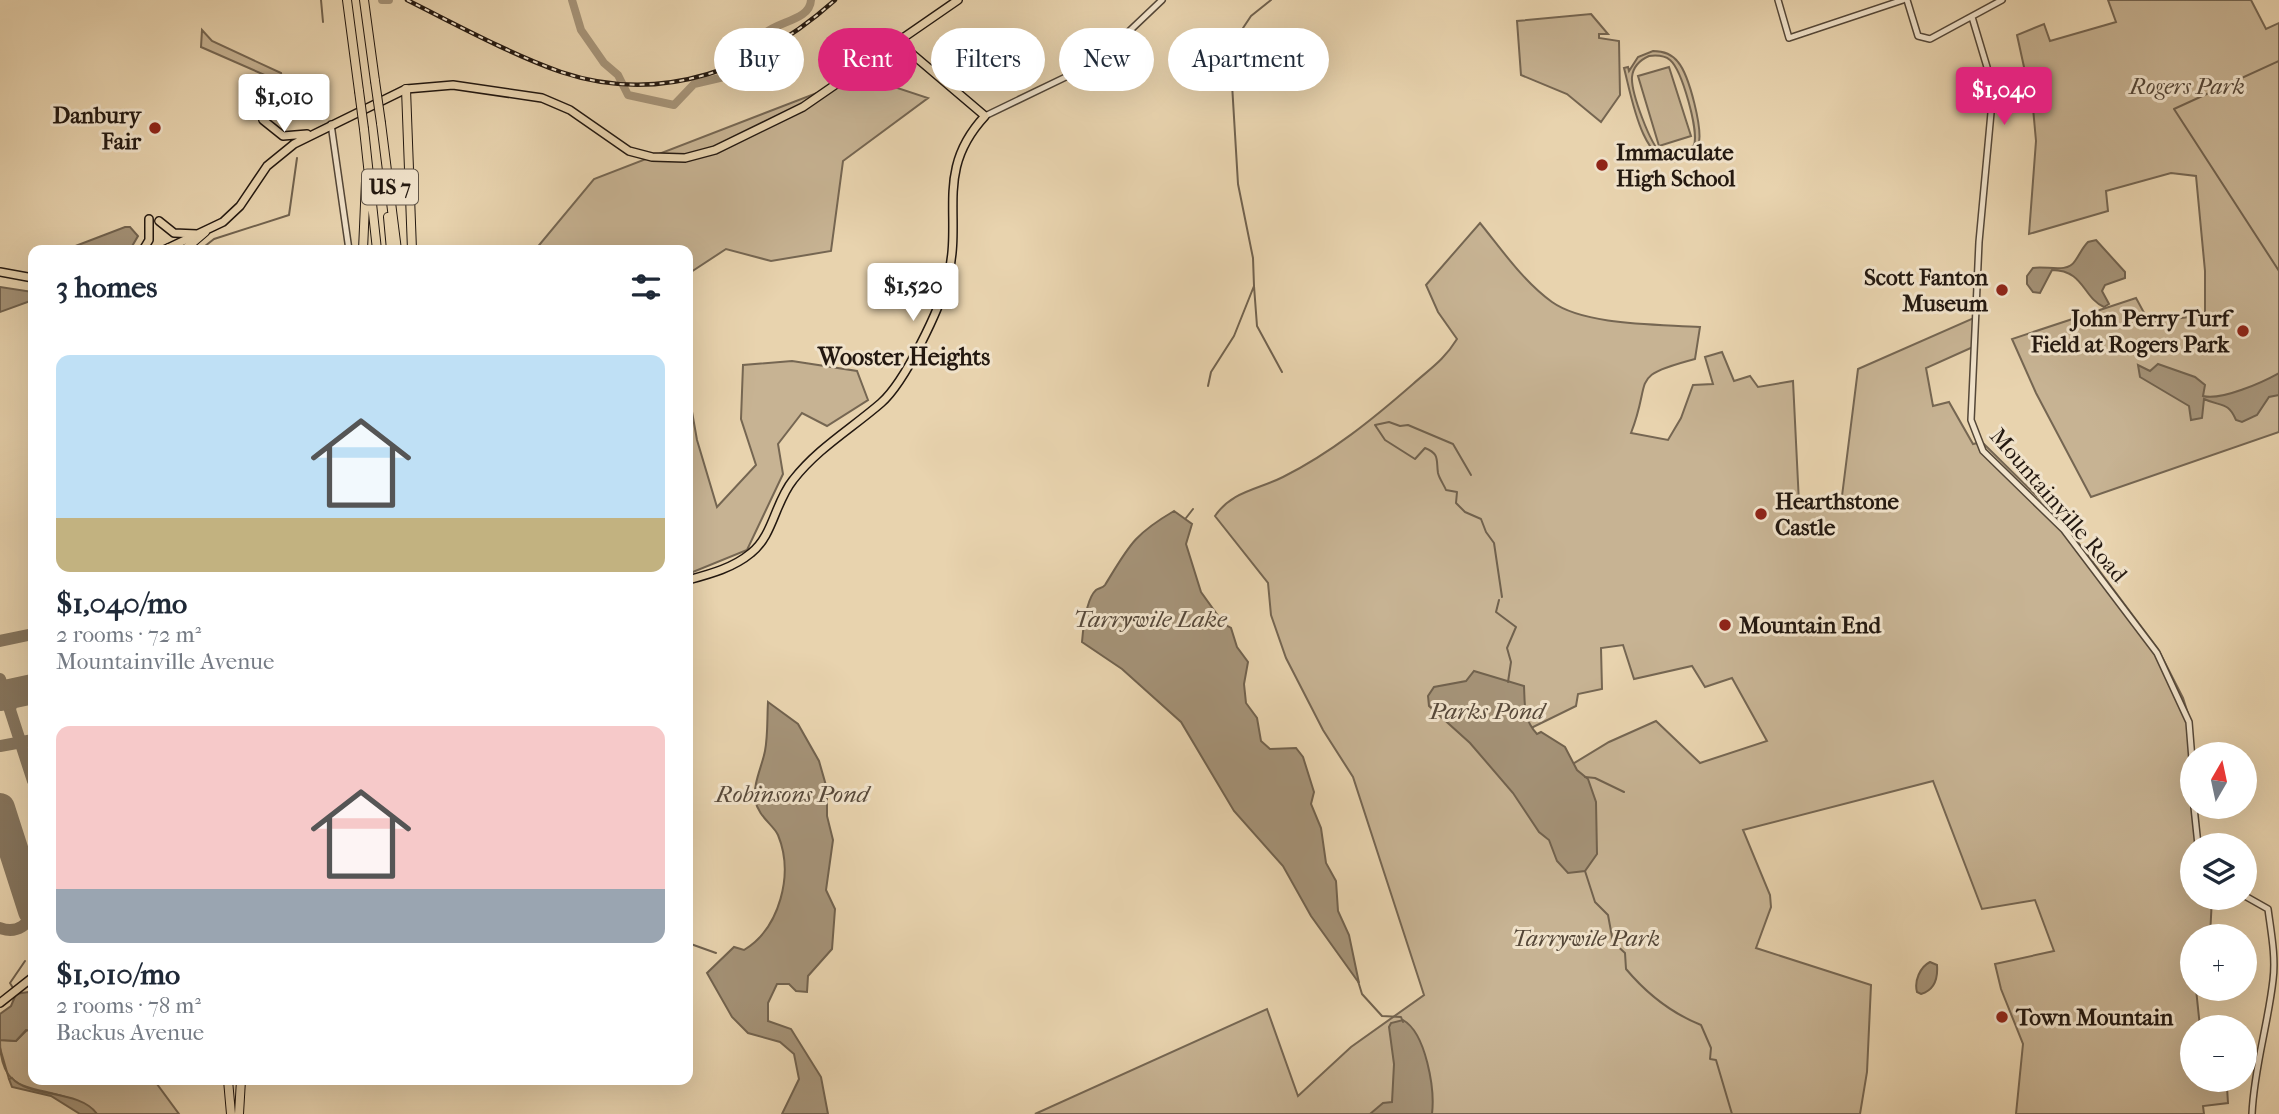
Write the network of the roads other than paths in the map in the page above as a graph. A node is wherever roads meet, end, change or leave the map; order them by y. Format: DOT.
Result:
graph roads {
  1 [pos="346,0"];
  2 [pos="364,0"];
  3 [pos="958,0"];
  4 [pos="1162,0"];
  5 [pos="1778,0"];
  6 [pos="1905,0"];
  7 [pos="2002,0"];
  8 [pos="1972,17"];
  9 [pos="917,29"];
  10 [pos="917,58"];
  11 [pos="406,89"];
  12 [pos="825,91"];
  13 [pos="985,116"];
  14 [pos="263,120"];
  15 [pos="381,123"];
  16 [pos="331,124"];
  17 [pos="364,129"];
  18 [pos="314,133"];
  19 [pos="149,219"];
  20 [pos="159,221"];
  21 [pos="205,232"];
  22 [pos="146,245"];
  23 [pos="178,245"];
  24 [pos="190,245"];
  25 [pos="348,245"];
  26 [pos="363,245"];
  27 [pos="376,245"];
  28 [pos="391,245"];
  29 [pos="396,245"];
  30 [pos="412,245"];
  31 [pos="0,272"];
  32 [pos="28,277"];
  33 [pos="693,578"];
  34 [pos="2191,742"];
  35 [pos="2257,902"];
  36 [pos="28,981"];
  37 [pos="0,1003"];
  38 [pos="230,1085"];
  39 [pos="242,1085"];
  40 [pos="239,1110"];
  41 [pos="231,1114"];
  42 [pos="2252,1114"];
  1 -- 17 [label="highway, US 7, bridge"];
  2 -- 15 [label="highway, US 7, bridge"];
  3 -- 9 [label="main road"];
  4 -- 13 [label="street"];
  5 -- 6 [label="street"];
  6 -- 8 [label="street"];
  7 -- 8 [label="street"];
  8 -- 34 [label="street, Mountainville Road"];
  10 -- 13 [label="main road"];
  11 -- 12 [label="main road"];
  11 -- 16 [label="main road"];
  11 -- 30 [label="highway"];
  13 -- 33 [label="main road"];
  14 -- 18 [label="main road"];
  15 -- 28 [label="highway"];
  15 -- 29 [label="highway, US 7"];
  16 -- 18 [label="main road"];
  16 -- 25 [label="street"];
  17 -- 26 [label="highway"];
  17 -- 27 [label="highway, US 7"];
  18 -- 21 [label="main road"];
  19 -- 22 [label="main road"];
  20 -- 21 [label="main road"];
  21 -- 23 [label="main road"];
  21 -- 24 [label="highway"];
  31 -- 32 [label="main road"];
  35 -- 42 [label="street"];
  36 -- 37 [label="main road"];
  38 -- 41 [label="highway"];
  39 -- 40 [label="highway"];
}
